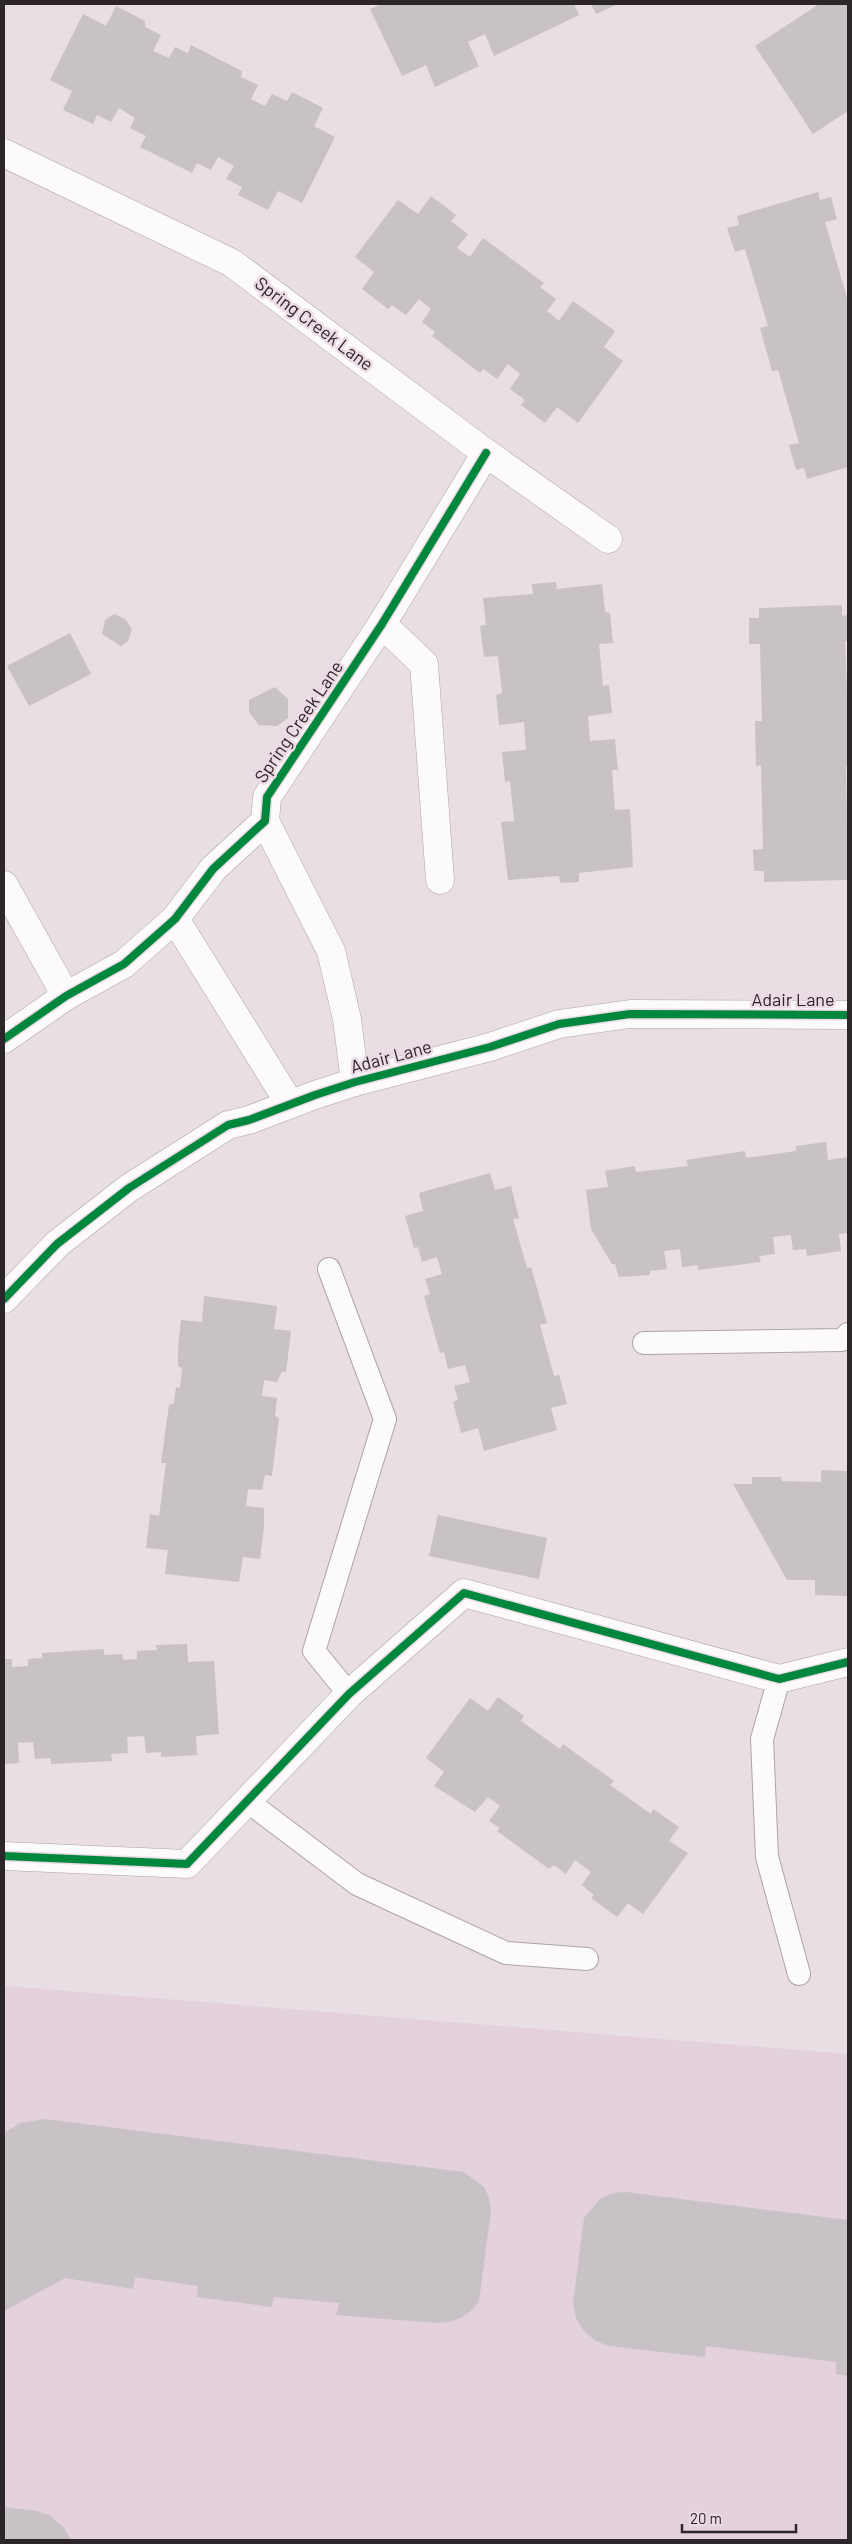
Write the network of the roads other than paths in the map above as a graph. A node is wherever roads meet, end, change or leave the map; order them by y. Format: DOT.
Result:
graph roads {
  1 [pos="4,153"];
  2 [pos="486,453"];
  3 [pos="608,539"];
  4 [pos="382,624"];
  5 [pos="265,820"];
  6 [pos="440,880"];
  7 [pos="4,885"];
  8 [pos="175,919"];
  9 [pos="66,996"];
  10 [pos="848,1015"];
  11 [pos="4,1039"];
  12 [pos="355,1082"];
  13 [pos="290,1104"];
  14 [pos="329,1269"];
  15 [pos="4,1299"];
  16 [pos="846,1340"];
  17 [pos="644,1343"];
  18 [pos="848,1662"];
  19 [pos="779,1679"];
  20 [pos="349,1694"];
  21 [pos="247,1801"];
  22 [pos="4,1856"];
  23 [pos="587,1959"];
  24 [pos="799,1974"];
  1 -- 2 [label="street, Spring Creek Lane"];
  2 -- 3 [label="street"];
  2 -- 4 [label="street, Spring Creek Lane"];
  4 -- 5 [label="street, Spring Creek Lane"];
  4 -- 6 [label="street"];
  5 -- 8 [label="street"];
  5 -- 12 [label="street"];
  7 -- 9 [label="street"];
  8 -- 9 [label="street"];
  8 -- 13 [label="street"];
  9 -- 11 [label="street"];
  10 -- 12 [label="street, Adair Lane"];
  12 -- 13 [label="street, Adair Lane"];
  13 -- 15 [label="street, Adair Lane"];
  14 -- 20 [label="lane"];
  16 -- 17 [label="lane"];
  18 -- 19 [label="street"];
  19 -- 20 [label="street"];
  19 -- 24 [label="lane"];
  20 -- 21 [label="street"];
  21 -- 22 [label="street"];
  21 -- 23 [label="lane"];
}
